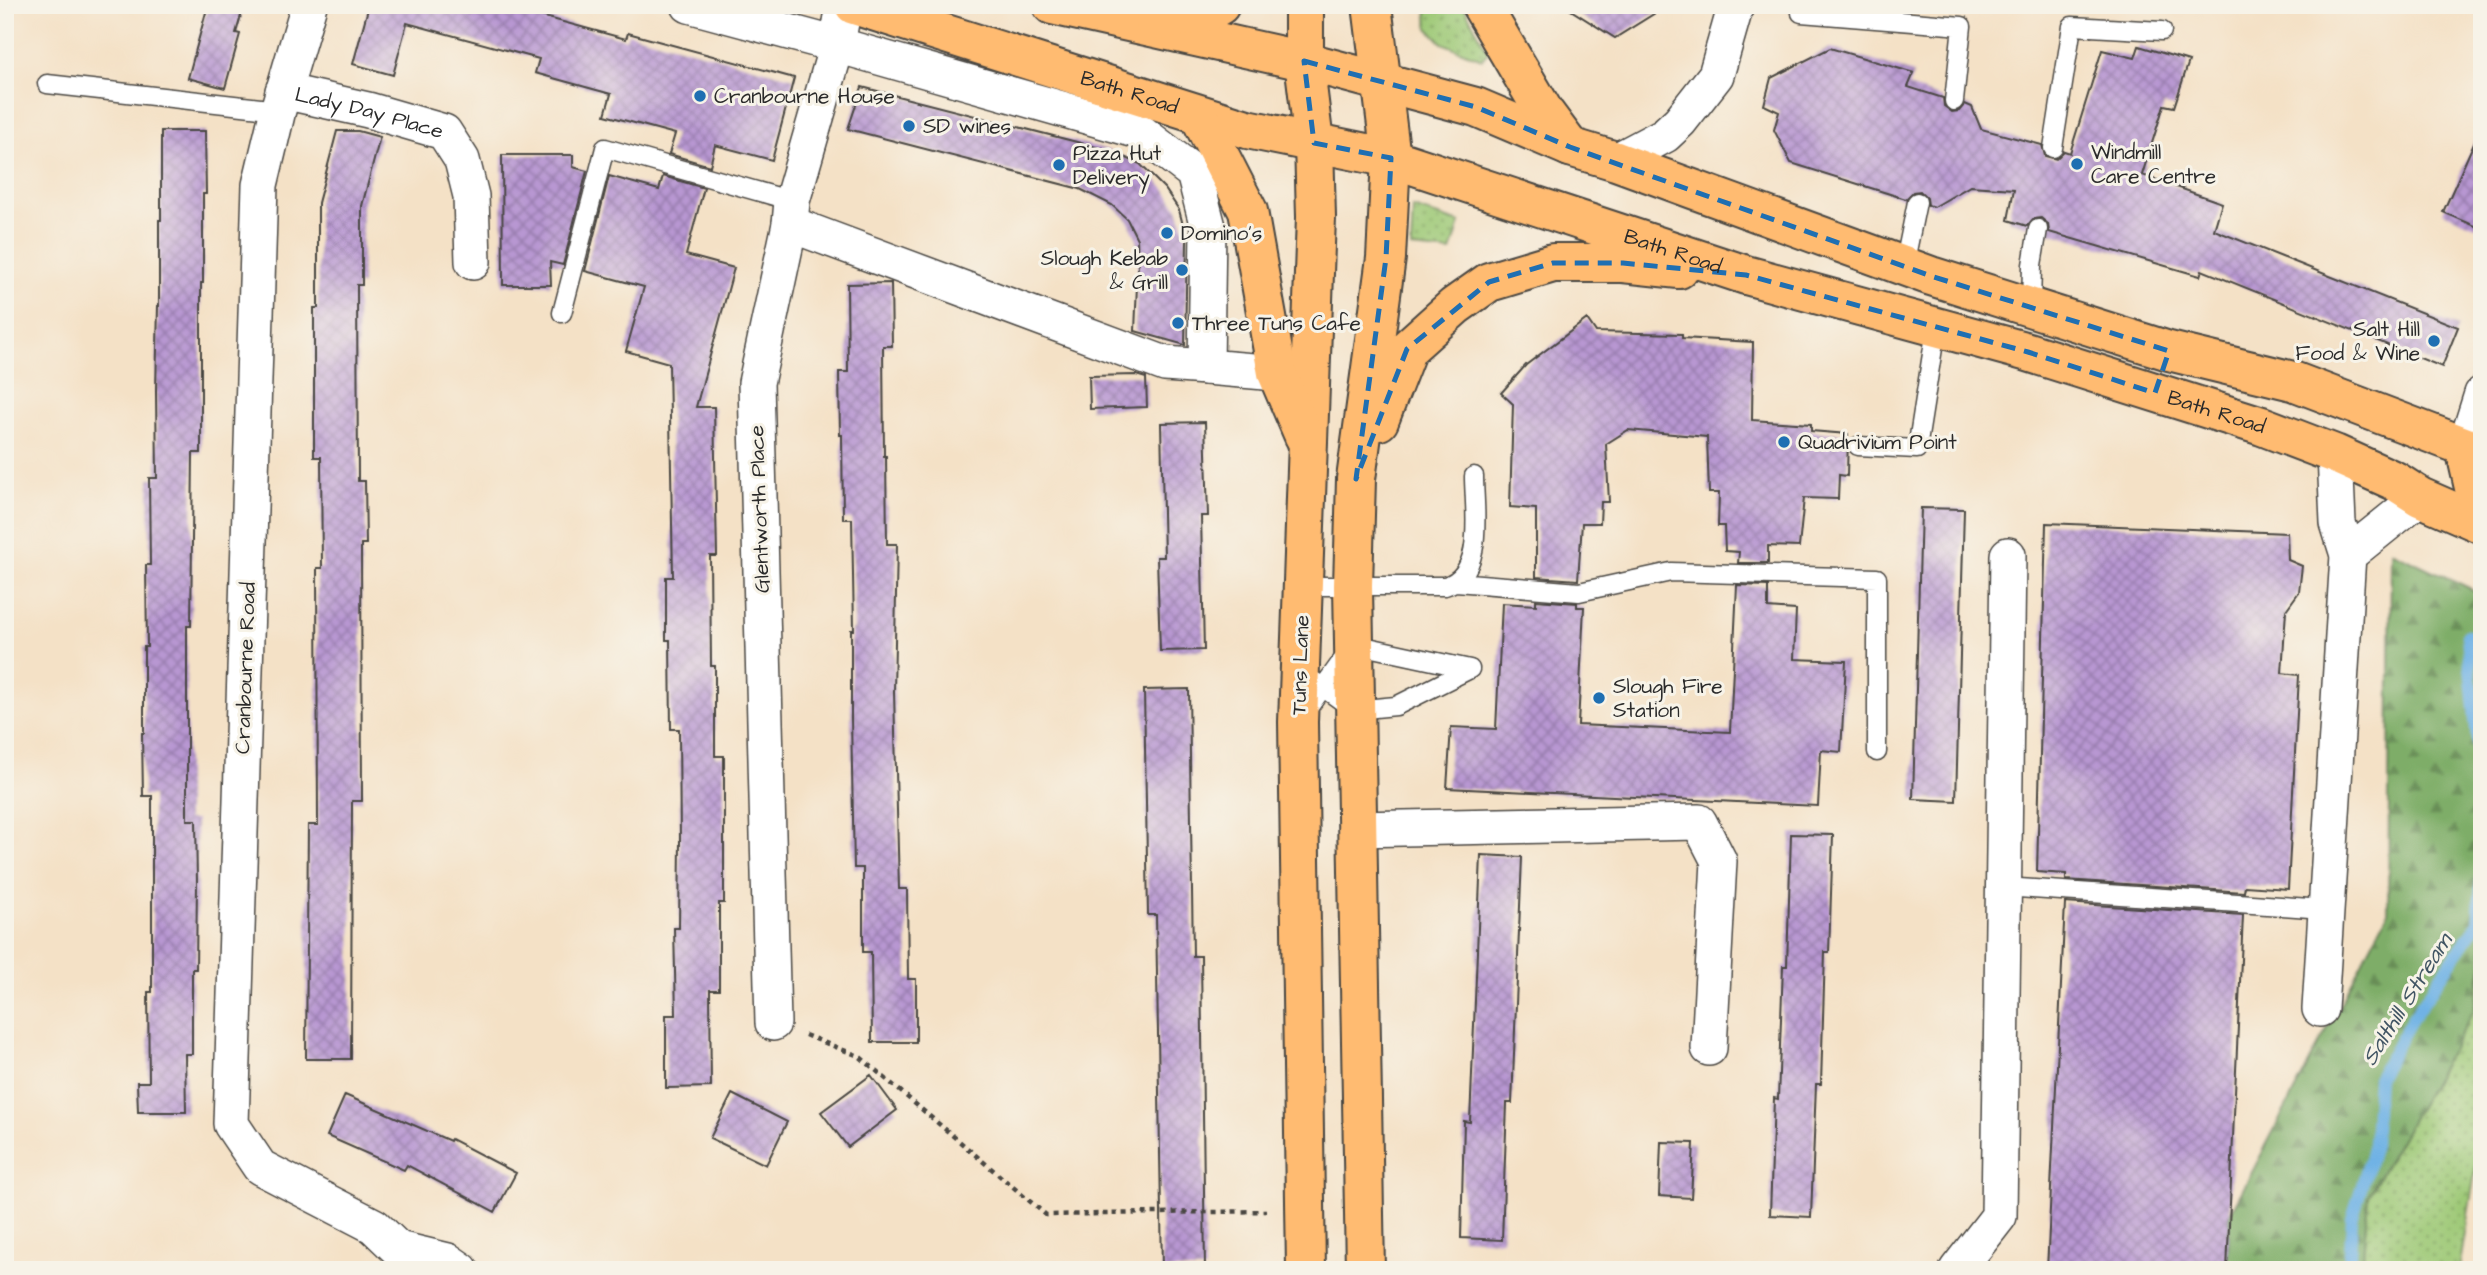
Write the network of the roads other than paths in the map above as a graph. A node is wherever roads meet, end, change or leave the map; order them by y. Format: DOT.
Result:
graph roads {
  1 [pos="309,5"];
  2 [pos="689,5"];
  3 [pos="844,5"];
  4 [pos="854,5"];
  5 [pos="1052,5"];
  6 [pos="1220,5"];
  7 [pos="1304,5"];
  8 [pos="1372,5"];
  9 [pos="1481,5"];
  10 [pos="1736,5"];
  11 [pos="1801,13"];
  12 [pos="1094,15"];
  13 [pos="2162,32"];
  14 [pos="837,45"];
  15 [pos="1304,61"];
  16 [pos="1381,82"];
  17 [pos="47,84"];
  18 [pos="281,100"];
  19 [pos="1954,101"];
  20 [pos="1199,115"];
  21 [pos="1314,144"];
  22 [pos="1570,147"];
  23 [pos="2053,148"];
  24 [pos="1391,158"];
  25 [pos="1616,161"];
  26 [pos="1917,202"];
  27 [pos="791,212"];
  28 [pos="2038,229"];
  29 [pos="473,262"];
  30 [pos="1904,266"];
  31 [pos="1746,275"];
  32 [pos="2031,308"];
  33 [pos="562,313"];
  34 [pos="1936,329"];
  35 [pos="2169,351"];
  36 [pos="2028,352"];
  37 [pos="1206,367"];
  38 [pos="1277,373"];
  39 [pos="2155,393"];
  40 [pos="2482,394"];
  41 [pos="1308,446"];
  42 [pos="1858,446"];
  43 [pos="2473,451"];
  44 [pos="2335,454"];
  45 [pos="1474,476"];
  46 [pos="1356,479"];
  47 [pos="2420,496"];
  48 [pos="2482,524"];
  49 [pos="2008,555"];
  50 [pos="2348,555"];
  51 [pos="1456,582"];
  52 [pos="1304,586"];
  53 [pos="1353,586"];
  54 [pos="1354,644"];
  55 [pos="1310,678"];
  56 [pos="1354,710"];
  57 [pos="1877,752"];
  58 [pos="1356,829"];
  59 [pos="2004,887"];
  60 [pos="2324,909"];
  61 [pos="2320,1009"];
  62 [pos="773,1023"];
  63 [pos="1709,1048"];
  64 [pos="392,1260"];
  65 [pos="461,1270"];
  66 [pos="1306,1270"];
  67 [pos="1365,1270"];
  68 [pos="1957,1270"];
  1 -- 18 [label="street, Cranbourne Road"];
  2 -- 14 [label="street, Bath Road"];
  3 -- 14 [label="street, Glentworth Place"];
  4 -- 20 [label="main road, Bath Road"];
  5 -- 12 [label="main road"];
  6 -- 12 [label="main road"];
  7 -- 15 [label="main road, Tuns Lane"];
  8 -- 16 [label="main road"];
  9 -- 22 [label="main road"];
  10 -- 25 [label="street"];
  11 -- 19 [label="lane"];
  12 -- 15 [label="main road"];
  13 -- 23 [label="lane"];
  14 -- 27 [label="street, Glentworth Place"];
  14 -- 37 [label="street, Bath Road"];
  15 -- 16 [label="main road"];
  15 -- 21 [label="main road, Tuns Lane"];
  16 -- 22 [label="main road"];
  16 -- 24 [label="main road"];
  17 -- 18 [label="lane"];
  18 -- 29 [label="street, Lady Day Place"];
  18 -- 64 [label="street, Cranbourne Road"];
  20 -- 21 [label="main road, Bath Road"];
  20 -- 38 [label="main road"];
  21 -- 24 [label="main road, Bath Road"];
  21 -- 41 [label="main road, Tuns Lane"];
  22 -- 25 [label="main road"];
  24 -- 31 [label="main road, Bath Road"];
  24 -- 46 [label="main road"];
  25 -- 30 [label="main road"];
  26 -- 30 [label="lane"];
  27 -- 33 [label="lane"];
  27 -- 37 [label="street"];
  27 -- 62 [label="street, Glentworth Place"];
  28 -- 32 [label="lane"];
  30 -- 32 [label="main road"];
  31 -- 34 [label="main road, Bath Road"];
  31 -- 46 [label="main road"];
  32 -- 35 [label="main road"];
  32 -- 36 [label="main road"];
  34 -- 36 [label="main road, Bath Road"];
  34 -- 42 [label="lane"];
  35 -- 39 [label="main road"];
  35 -- 43 [label="main road"];
  36 -- 39 [label="main road, Bath Road"];
  37 -- 38 [label="street"];
  38 -- 41 [label="main road"];
  39 -- 44 [label="main road, Bath Road"];
  40 -- 43 [label="street"];
  41 -- 52 [label="main road, Tuns Lane"];
  43 -- 48 [label="main road"];
  44 -- 47 [label="main road, Bath Road"];
  44 -- 50 [label="street"];
  45 -- 51 [label="lane"];
  46 -- 53 [label="main road"];
  47 -- 48 [label="main road, Bath Road"];
  47 -- 50 [label="street"];
  49 -- 59 [label="street"];
  50 -- 60 [label="street"];
  51 -- 53 [label="lane"];
  51 -- 57 [label="lane"];
  52 -- 53 [label="lane"];
  52 -- 55 [label="main road, Tuns Lane"];
  53 -- 54 [label="main road"];
  54 -- 55 [label="lane"];
  54 -- 56 [label="main road"];
  54 -- 56 [label="lane"];
  55 -- 56 [label="lane"];
  55 -- 66 [label="main road, Tuns Lane"];
  56 -- 58 [label="main road"];
  58 -- 63 [label="street"];
  58 -- 67 [label="main road"];
  59 -- 60 [label="lane"];
  59 -- 68 [label="street"];
  60 -- 61 [label="street"];
  64 -- 65 [label="street, Cranbourne Road"];
}
